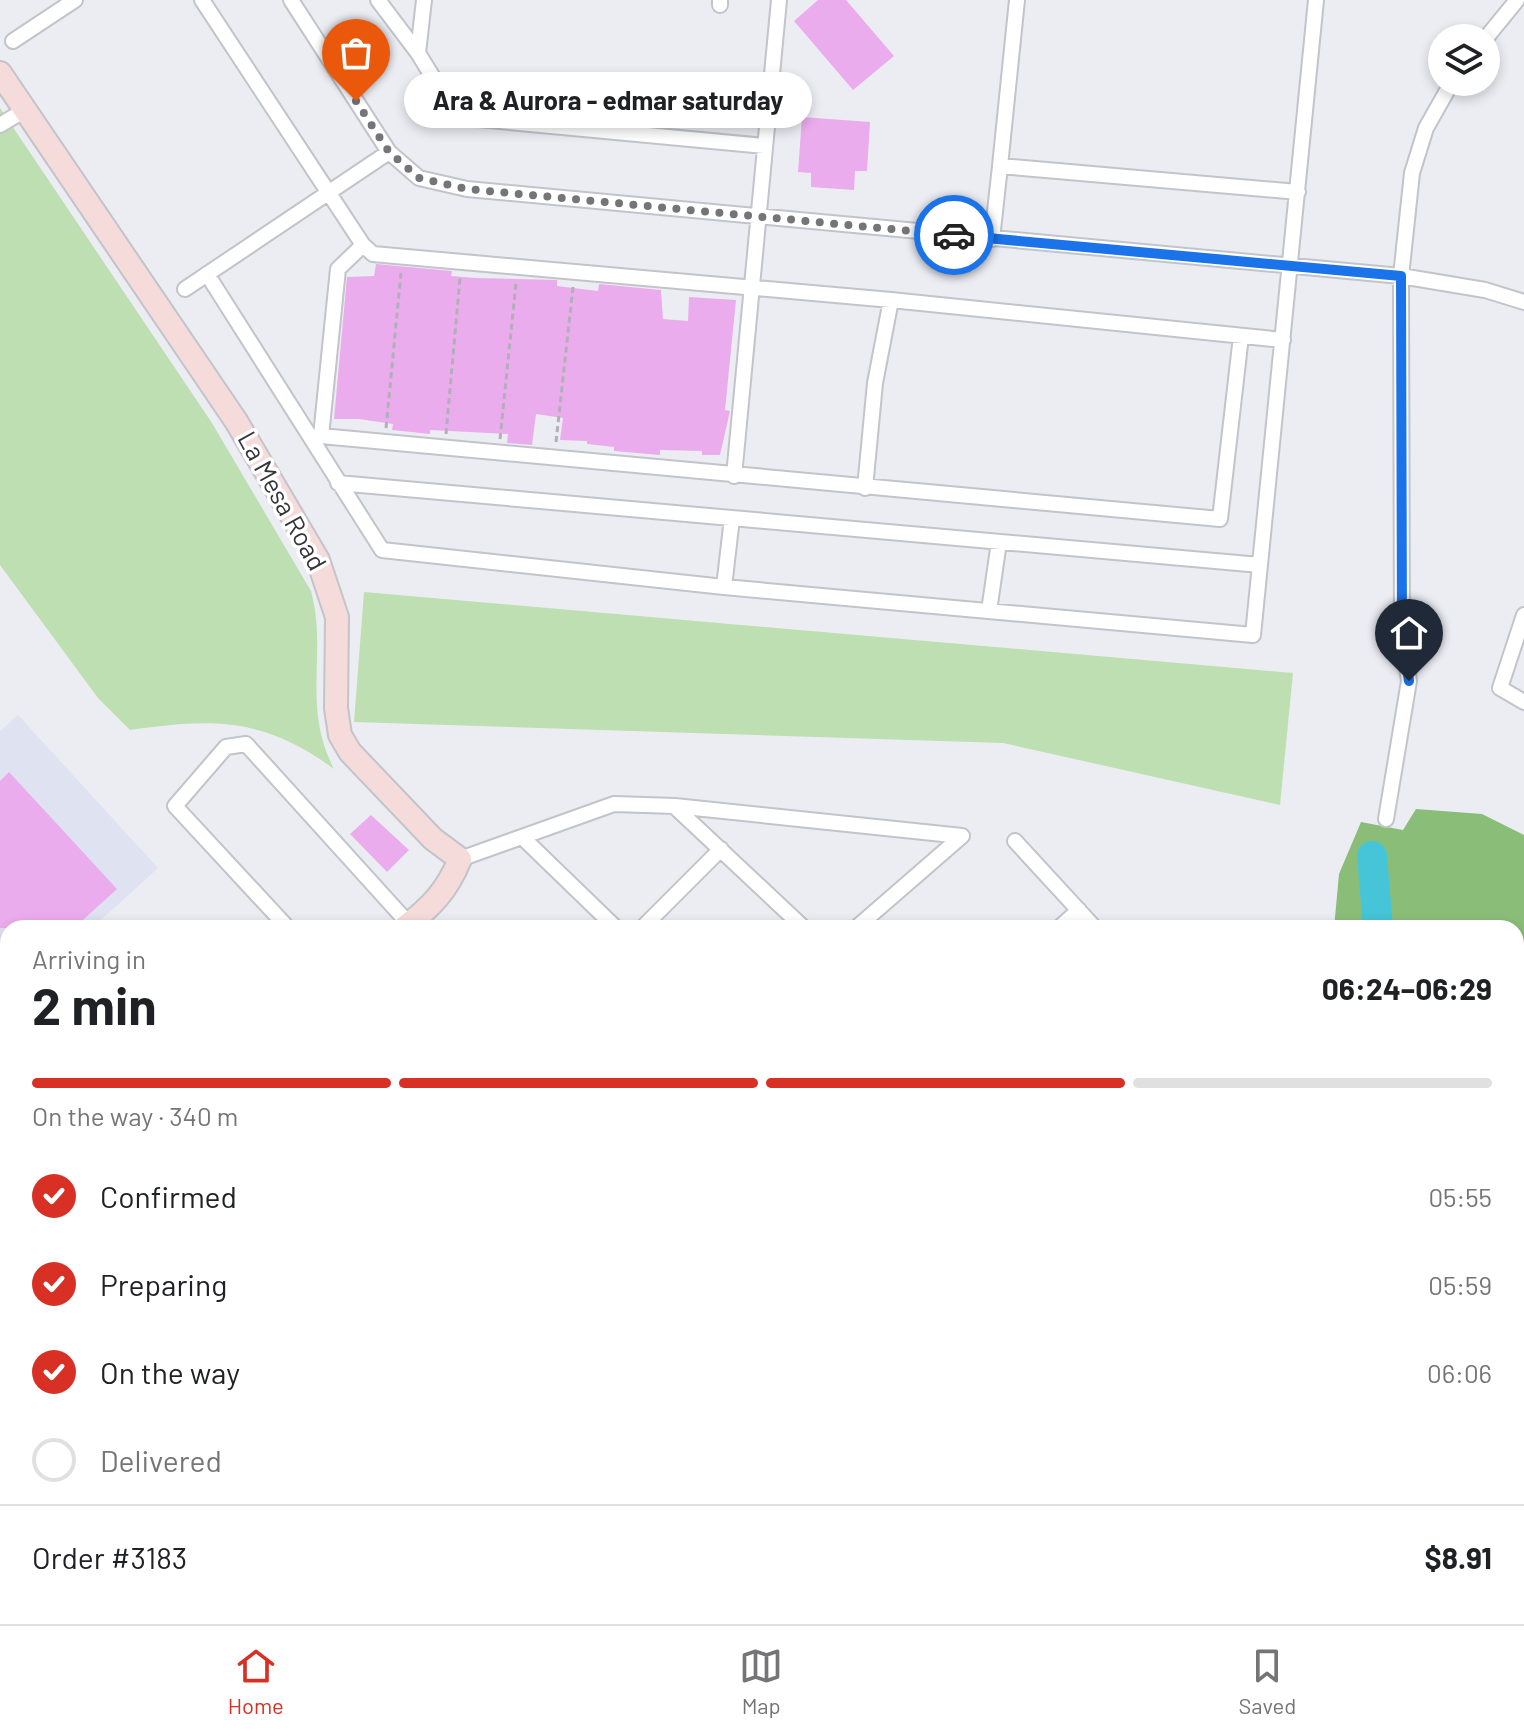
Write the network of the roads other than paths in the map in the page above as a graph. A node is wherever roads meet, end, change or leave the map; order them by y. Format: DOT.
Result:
graph roads {
  1 [pos="75,0"];
  2 [pos="202,0"];
  3 [pos="291,0"];
  4 [pos="378,0"];
  5 [pos="424,0"];
  6 [pos="779,0"];
  7 [pos="1017,0"];
  8 [pos="1316,0"];
  9 [pos="1517,0"];
  10 [pos="1497,24"];
  11 [pos="13,41"];
  12 [pos="418,53"];
  13 [pos="0,73"];
  14 [pos="1444,96"];
  15 [pos="25,110"];
  16 [pos="0,125"];
  17 [pos="765,146"];
  18 [pos="389,152"];
  19 [pos="1000,166"];
  20 [pos="1298,192"];
  21 [pos="328,193"];
  22 [pos="758,216"];
  23 [pos="992,239"];
  24 [pos="363,245"];
  25 [pos="1292,265"];
  26 [pos="207,274"];
  27 [pos="1401,276"];
  28 [pos="185,289"];
  29 [pos="752,290"];
  30 [pos="891,300"];
  31 [pos="1524,302"];
  32 [pos="1241,336"];
  33 [pos="1283,340"];
  34 [pos="734,476"];
  35 [pos="338,483"];
  36 [pos="865,488"];
  37 [pos="732,518"];
  38 [pos="999,542"];
  39 [pos="1260,565"];
  40 [pos="724,587"];
  41 [pos="989,611"];
  42 [pos="1524,615"];
  43 [pos="1524,702"];
  44 [pos="675,806"];
  45 [pos="1386,819"];
  46 [pos="522,837"];
  47 [pos="1015,841"];
  48 [pos="721,849"];
  49 [pos="460,859"];
  50 [pos="1079,910"];
  51 [pos="281,920"];
  52 [pos="402,920"];
  53 [pos="414,920"];
  54 [pos="608,920"];
  55 [pos="650,920"];
  56 [pos="796,920"];
  57 [pos="865,920"];
  58 [pos="1068,920"];
  59 [pos="1088,920"];
  1 -- 11 [label="street"];
  2 -- 21 [label="street"];
  3 -- 18 [label="street"];
  4 -- 12 [label="street"];
  5 -- 12 [label="street"];
  6 -- 17 [label="street"];
  7 -- 19 [label="street"];
  8 -- 20 [label="street"];
  9 -- 10 [label="street"];
  12 -- 17 [label="street"];
  13 -- 15 [label="street, La Mesa Road"];
  14 -- 27 [label="street"];
  15 -- 16 [label="street"];
  15 -- 49 [label="street, La Mesa Road"];
  17 -- 22 [label="street"];
  18 -- 21 [label="street"];
  18 -- 22 [label="street"];
  19 -- 20 [label="street"];
  19 -- 23 [label="street"];
  20 -- 25 [label="street"];
  21 -- 24 [label="street"];
  21 -- 26 [label="street"];
  22 -- 23 [label="street"];
  22 -- 29 [label="street"];
  23 -- 25 [label="street"];
  24 -- 29 [label="street"];
  24 -- 34 [label="street"];
  25 -- 27 [label="street"];
  25 -- 33 [label="street"];
  26 -- 28 [label="street"];
  26 -- 35 [label="street"];
  27 -- 31 [label="street"];
  27 -- 45 [label="street"];
  29 -- 30 [label="street"];
  29 -- 34 [label="street"];
  30 -- 32 [label="street"];
  30 -- 36 [label="street"];
  32 -- 33 [label="street"];
  32 -- 36 [label="street"];
  33 -- 39 [label="street"];
  34 -- 36 [label="street"];
  35 -- 37 [label="street"];
  35 -- 40 [label="street"];
  37 -- 38 [label="street"];
  37 -- 40 [label="street"];
  38 -- 39 [label="street"];
  38 -- 41 [label="street"];
  39 -- 41 [label="street"];
  40 -- 41 [label="street"];
  42 -- 43 [label="street"];
  44 -- 46 [label="street"];
  44 -- 48 [label="street"];
  44 -- 57 [label="street"];
  46 -- 49 [label="street"];
  46 -- 54 [label="street"];
  47 -- 50 [label="street"];
  48 -- 55 [label="street"];
  48 -- 56 [label="street"];
  49 -- 53 [label="street"];
  50 -- 58 [label="street"];
  50 -- 59 [label="street"];
  51 -- 52 [label="street"];
}
